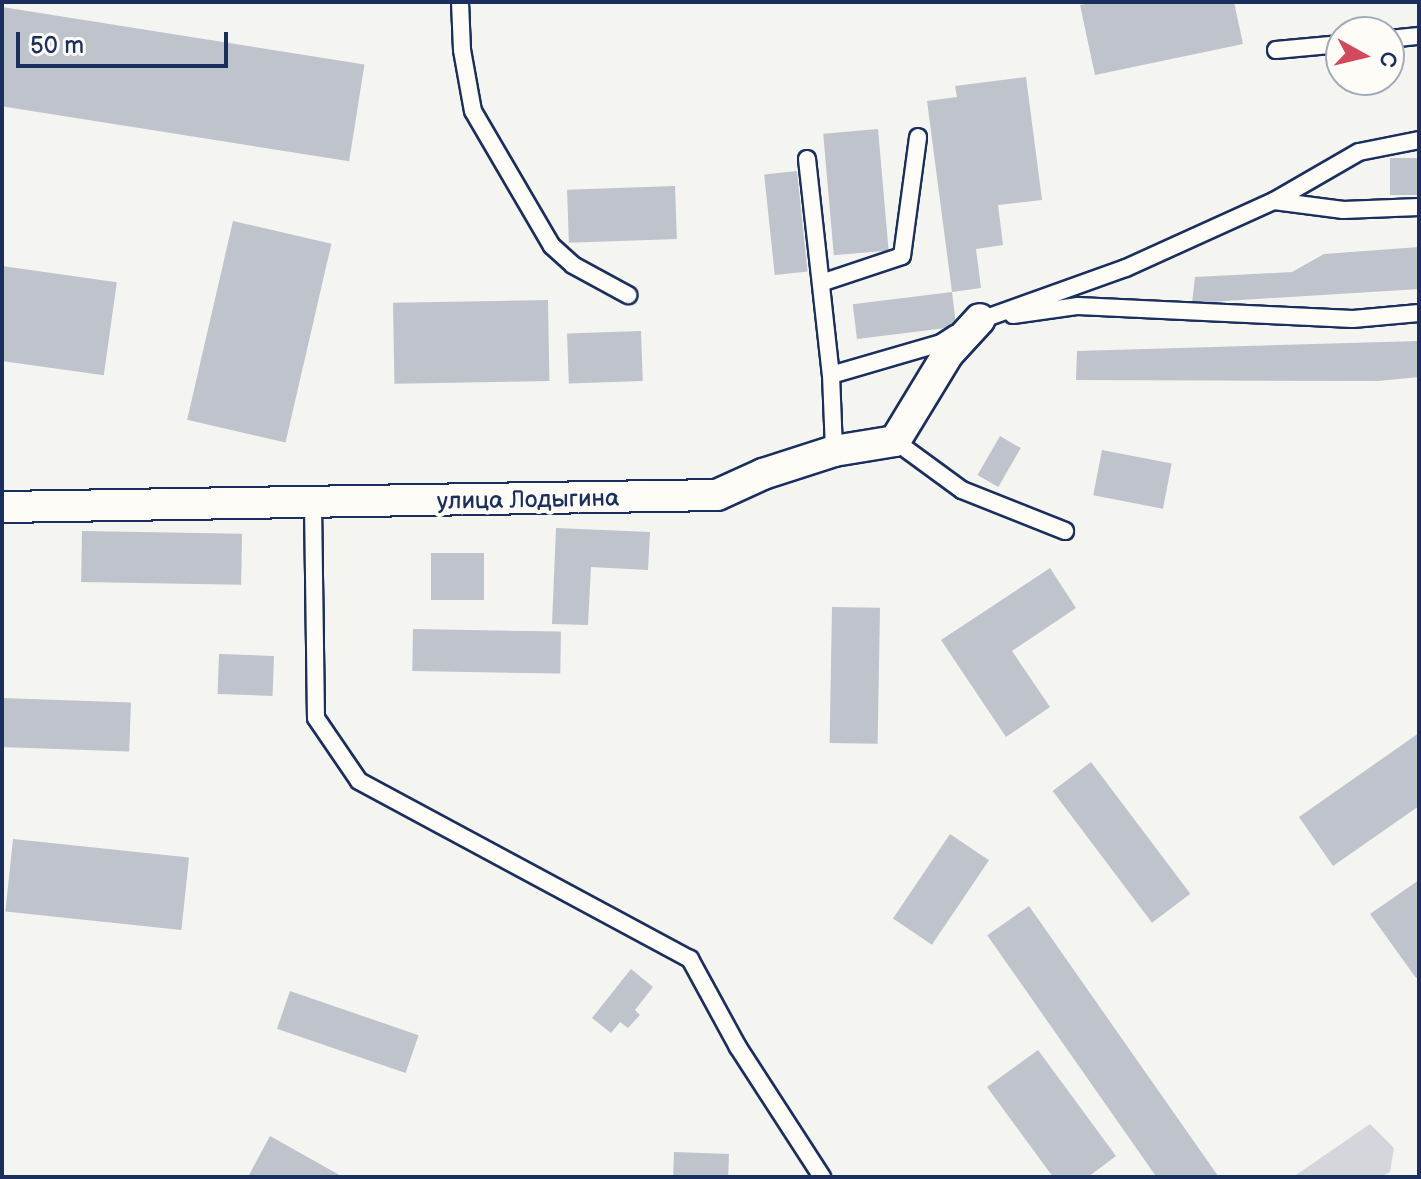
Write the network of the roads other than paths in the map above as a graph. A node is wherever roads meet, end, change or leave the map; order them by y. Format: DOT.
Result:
graph roads {
  1 [pos="460,2"];
  2 [pos="1325,45"];
  3 [pos="1276,50"];
  4 [pos="918,137"];
  5 [pos="1419,140"];
  6 [pos="807,159"];
  7 [pos="1274,201"];
  8 [pos="1419,207"];
  9 [pos="821,283"];
  10 [pos="628,295"];
  11 [pos="1419,313"];
  12 [pos="980,319"];
  13 [pos="831,375"];
  14 [pos="895,441"];
  15 [pos="834,451"];
  16 [pos="313,504"];
  17 [pos="2,507"];
  18 [pos="1065,531"];
  19 [pos="822,1177"];
  1 -- 10 [label="lane"];
  2 -- 3 [label="lane"];
  4 -- 9 [label="lane"];
  5 -- 7 [label="lane"];
  6 -- 9 [label="lane"];
  7 -- 8 [label="lane"];
  7 -- 12 [label="lane"];
  9 -- 13 [label="lane"];
  11 -- 12 [label="lane"];
  12 -- 13 [label="lane"];
  12 -- 14 [label="street"];
  13 -- 15 [label="lane"];
  14 -- 15 [label="street, улица Лодыгина"];
  14 -- 18 [label="lane"];
  15 -- 16 [label="street, улица Лодыгина"];
  16 -- 17 [label="street, улица Лодыгина"];
  16 -- 19 [label="lane"];
}
